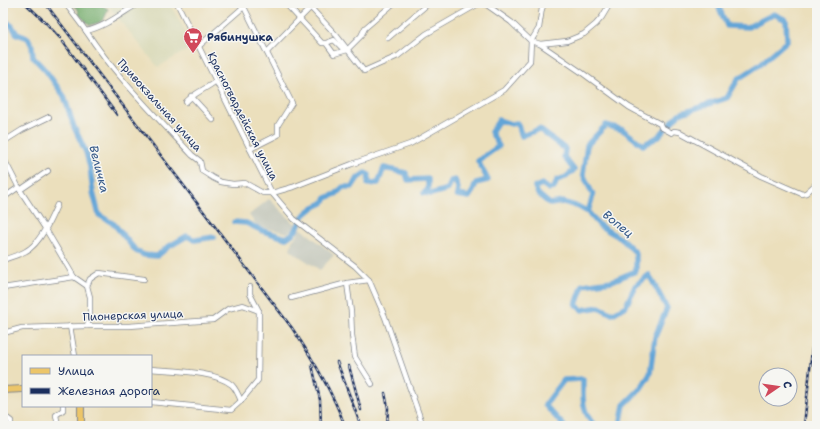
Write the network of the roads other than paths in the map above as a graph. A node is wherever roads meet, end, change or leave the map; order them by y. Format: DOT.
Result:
graph roads {
  1 [pos="65,3"];
  2 [pos="139,3"];
  3 [pos="178,3"];
  4 [pos="285,3"];
  5 [pos="315,3"];
  6 [pos="394,3"];
  7 [pos="429,3"];
  8 [pos="480,3"];
  9 [pos="484,3"];
  10 [pos="546,3"];
  11 [pos="612,3"];
  12 [pos="246,5"];
  13 [pos="311,8"];
  14 [pos="299,19"];
  15 [pos="86,31"];
  16 [pos="388,38"];
  17 [pos="531,41"];
  18 [pos="326,43"];
  19 [pos="540,44"];
  20 [pos="199,46"];
  21 [pos="346,50"];
  22 [pos="267,52"];
  23 [pos="216,81"];
  24 [pos="191,96"];
  25 [pos="186,102"];
  26 [pos="49,117"];
  27 [pos="212,120"];
  28 [pos="3,142"];
  29 [pos="250,150"];
  30 [pos="3,157"];
  31 [pos="48,172"];
  32 [pos="817,182"];
  33 [pos="20,189"];
  34 [pos="272,193"];
  35 [pos="3,198"];
  36 [pos="57,205"];
  37 [pos="45,228"];
  38 [pos="3,260"];
  39 [pos="74,277"];
  40 [pos="144,279"];
  41 [pos="369,280"];
  42 [pos="347,283"];
  43 [pos="87,286"];
  44 [pos="250,287"];
  45 [pos="3,288"];
  46 [pos="291,298"];
  47 [pos="259,312"];
  48 [pos="70,326"];
  49 [pos="87,326"];
  50 [pos="3,333"];
  51 [pos="74,355"];
  52 [pos="152,369"];
  53 [pos="372,384"];
  54 [pos="22,389"];
  55 [pos="3,390"];
  56 [pos="241,401"];
  57 [pos="152,402"];
  58 [pos="63,407"];
  59 [pos="81,407"];
  60 [pos="3,415"];
  61 [pos="11,426"];
  62 [pos="58,426"];
  63 [pos="81,426"];
  64 [pos="423,426"];
  1 -- 15 [label="street, Привокзальная улица"];
  2 -- 15 [label="street"];
  3 -- 20 [label="street, Красногвардейская улица"];
  4 -- 14 [label="street"];
  5 -- 13 [label="street"];
  6 -- 21 [label="street"];
  7 -- 16 [label="street"];
  8 -- 21 [label="street"];
  9 -- 17 [label="street"];
  10 -- 17 [label="street"];
  11 -- 19 [label="street"];
  12 -- 20 [label="street"];
  12 -- 22 [label="street"];
  13 -- 14 [label="street"];
  13 -- 21 [label="street"];
  14 -- 18 [label="street"];
  14 -- 22 [label="street"];
  15 -- 34 [label="street, Привокзальная улица"];
  17 -- 19 [label="street"];
  17 -- 34 [label="street"];
  18 -- 21 [label="street"];
  18 -- 21 [label="street"];
  19 -- 32 [label="street"];
  20 -- 23 [label="street, Красногвардейская улица"];
  22 -- 29 [label="street"];
  23 -- 24 [label="street"];
  23 -- 29 [label="street, Красногвардейская улица"];
  24 -- 25 [label="street"];
  24 -- 27 [label="street"];
  26 -- 28 [label="street"];
  29 -- 34 [label="street, Красногвардейская улица"];
  30 -- 33 [label="street"];
  31 -- 33 [label="street"];
  33 -- 35 [label="street"];
  33 -- 37 [label="street"];
  34 -- 41 [label="street, Красногвардейская улица"];
  36 -- 37 [label="street"];
  37 -- 38 [label="street"];
  37 -- 39 [label="street"];
  39 -- 43 [label="street"];
  39 -- 45 [label="street"];
  40 -- 43 [label="street"];
  41 -- 42 [label="street"];
  41 -- 64 [label="street"];
  42 -- 46 [label="street"];
  42 -- 53 [label="street"];
  43 -- 49 [label="street"];
  44 -- 47 [label="street"];
  47 -- 49 [label="street, Пионерская улица"];
  47 -- 56 [label="street"];
  48 -- 49 [label="street, Пионерская улица"];
  48 -- 50 [label="street, Пионерская улица"];
  48 -- 51 [label="street"];
  52 -- 56 [label="street"];
  54 -- 55 [label="main road"];
  56 -- 57 [label="street"];
  58 -- 62 [label="street"];
  59 -- 63 [label="main road"];
  60 -- 61 [label="street"];
}
